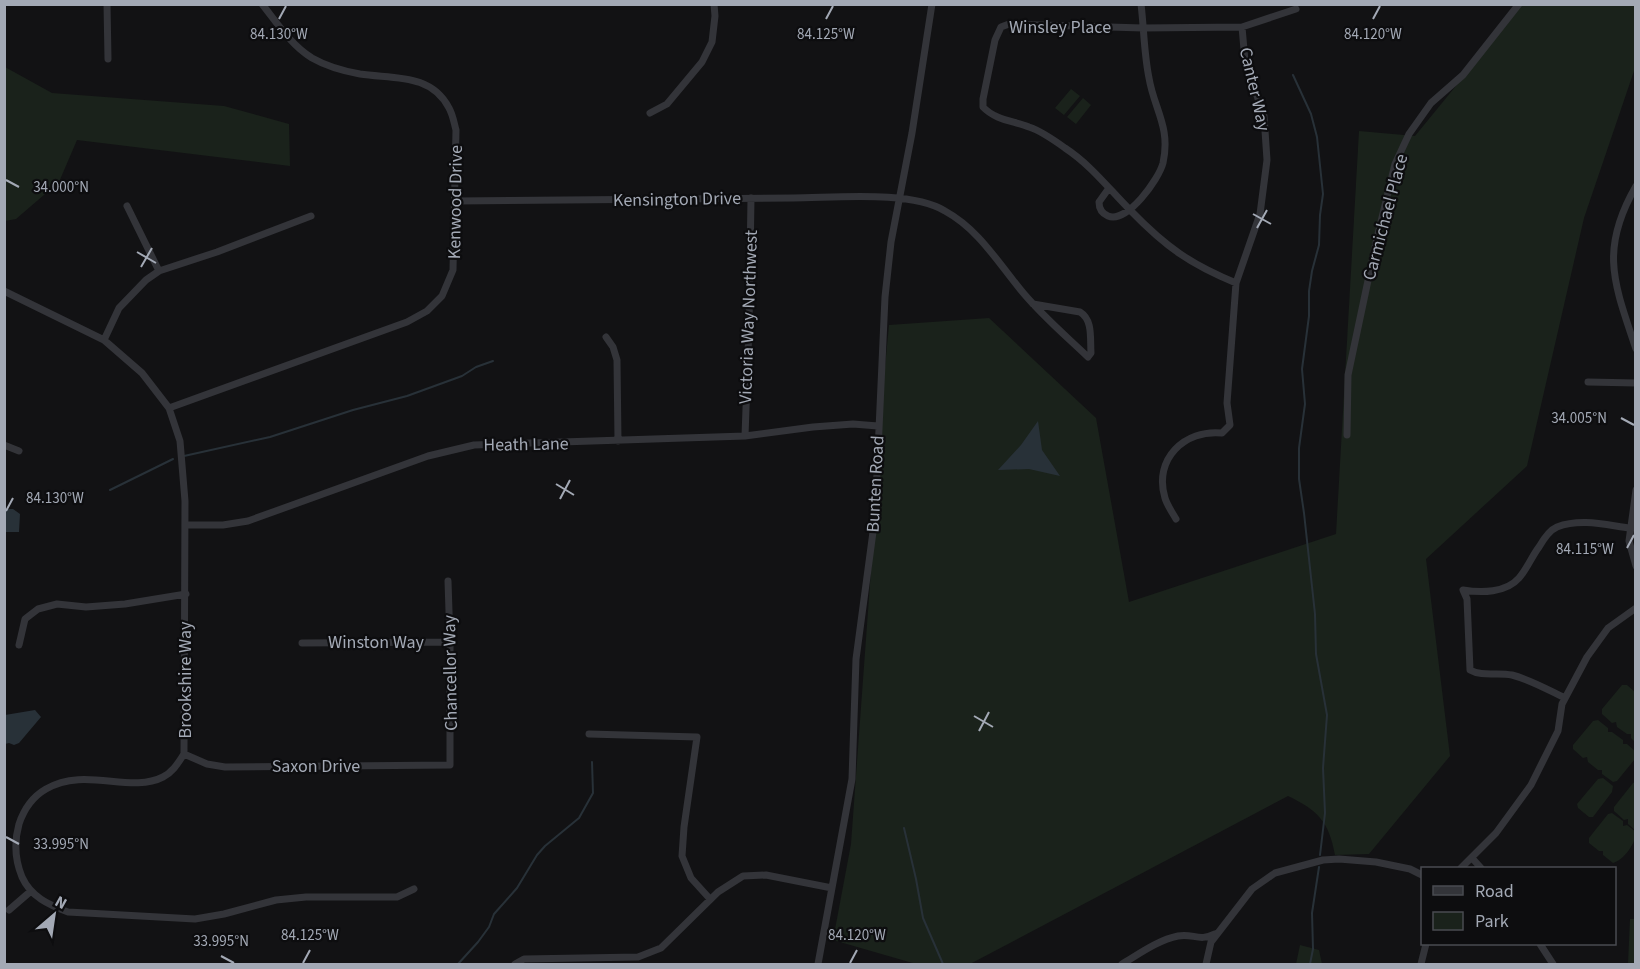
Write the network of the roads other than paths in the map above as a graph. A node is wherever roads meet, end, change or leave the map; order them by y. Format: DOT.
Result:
graph roads {
  1 [pos="107,4"];
  2 [pos="262,4"];
  3 [pos="714,4"];
  4 [pos="932,4"];
  5 [pos="1141,4"];
  6 [pos="1519,4"];
  7 [pos="1296,9"];
  8 [pos="1242,27"];
  9 [pos="1143,28"];
  10 [pos="108,59"];
  11 [pos="651,113"];
  12 [pos="1635,186"];
  13 [pos="1109,188"];
  14 [pos="751,198"];
  15 [pos="899,198"];
  16 [pos="456,201"];
  17 [pos="127,206"];
  18 [pos="1129,210"];
  19 [pos="311,216"];
  20 [pos="159,271"];
  21 [pos="1236,283"];
  22 [pos="4,291"];
  23 [pos="1033,304"];
  24 [pos="606,337"];
  25 [pos="104,340"];
  26 [pos="1635,349"];
  27 [pos="1588,382"];
  28 [pos="1635,383"];
  29 [pos="169,408"];
  30 [pos="878,426"];
  31 [pos="1347,435"];
  32 [pos="745,436"];
  33 [pos="618,441"];
  34 [pos="4,445"];
  35 [pos="18,451"];
  36 [pos="1635,490"];
  37 [pos="1176,519"];
  38 [pos="185,525"];
  39 [pos="1630,528"];
  40 [pos="1635,566"];
  41 [pos="448,581"];
  42 [pos="186,594"];
  43 [pos="1635,608"];
  44 [pos="450,642"];
  45 [pos="302,643"];
  46 [pos="18,645"];
  47 [pos="1565,698"];
  48 [pos="589,734"];
  49 [pos="184,754"];
  50 [pos="450,765"];
  51 [pos="1472,858"];
  52 [pos="1462,867"];
  53 [pos="1480,867"];
  54 [pos="1421,874"];
  55 [pos="832,888"];
  56 [pos="414,889"];
  57 [pos="31,891"];
  58 [pos="710,899"];
  59 [pos="9,910"];
  60 [pos="1220,932"];
  61 [pos="1426,945"];
  62 [pos="1541,945"];
  63 [pos="515,964"];
  64 [pos="818,964"];
  65 [pos="1122,964"];
  66 [pos="1206,964"];
  67 [pos="1421,964"];
  68 [pos="1553,964"];
  1 -- 10 [label="street"];
  2 -- 16 [label="street, Kenwood Drive"];
  3 -- 11 [label="street"];
  4 -- 15 [label="street, Bunten Road"];
  5 -- 9 [label="street"];
  6 -- 31 [label="street, Carmichael Place"];
  7 -- 8 [label="street, Winsley Place"];
  8 -- 9 [label="street, Winsley Place"];
  8 -- 21 [label="street, Canter Way"];
  9 -- 13 [label="street, Winsley Place"];
  9 -- 18 [label="street"];
  12 -- 26 [label="street"];
  13 -- 18 [label="street, Winsley Place"];
  13 -- 18 [label="street"];
  14 -- 15 [label="street, Kensington Drive"];
  14 -- 16 [label="street, Kensington Drive"];
  14 -- 32 [label="street, Victoria Way Northwest"];
  15 -- 23 [label="street, Kensington Drive"];
  15 -- 30 [label="street, Bunten Road"];
  16 -- 29 [label="street, Kenwood Drive"];
  17 -- 20 [label="street"];
  18 -- 21 [label="street, Winsley Place"];
  19 -- 20 [label="street"];
  20 -- 25 [label="street"];
  21 -- 37 [label="street, Canter Way"];
  22 -- 25 [label="street, Brookshire Way"];
  23 -- 23 [label="street, Kensington Drive"];
  24 -- 33 [label="street"];
  25 -- 29 [label="street, Brookshire Way"];
  27 -- 28 [label="street"];
  29 -- 38 [label="street, Brookshire Way"];
  30 -- 32 [label="street, Heath Lane"];
  30 -- 55 [label="street, Bunten Road"];
  32 -- 33 [label="street, Heath Lane"];
  33 -- 38 [label="street, Heath Lane"];
  34 -- 35 [label="street"];
  36 -- 39 [label="street"];
  38 -- 42 [label="street, Brookshire Way"];
  39 -- 40 [label="street"];
  39 -- 47 [label="street"];
  41 -- 44 [label="street, Chancellor Way"];
  42 -- 46 [label="street"];
  42 -- 49 [label="street, Brookshire Way"];
  43 -- 47 [label="street"];
  44 -- 45 [label="street, Winston Way"];
  44 -- 50 [label="street, Chancellor Way"];
  47 -- 51 [label="street"];
  48 -- 58 [label="street"];
  49 -- 50 [label="street, Saxon Drive"];
  49 -- 57 [label="street, Brookshire Way"];
  51 -- 52 [label="street"];
  51 -- 53 [label="street"];
  54 -- 60 [label="street"];
  55 -- 58 [label="street"];
  55 -- 64 [label="street, Bunten Road"];
  56 -- 57 [label="street, Brookshire Way"];
  57 -- 59 [label="street"];
  58 -- 63 [label="street"];
  60 -- 65 [label="street"];
  60 -- 66 [label="street"];
  61 -- 67 [label="street"];
  62 -- 68 [label="street"];
}
